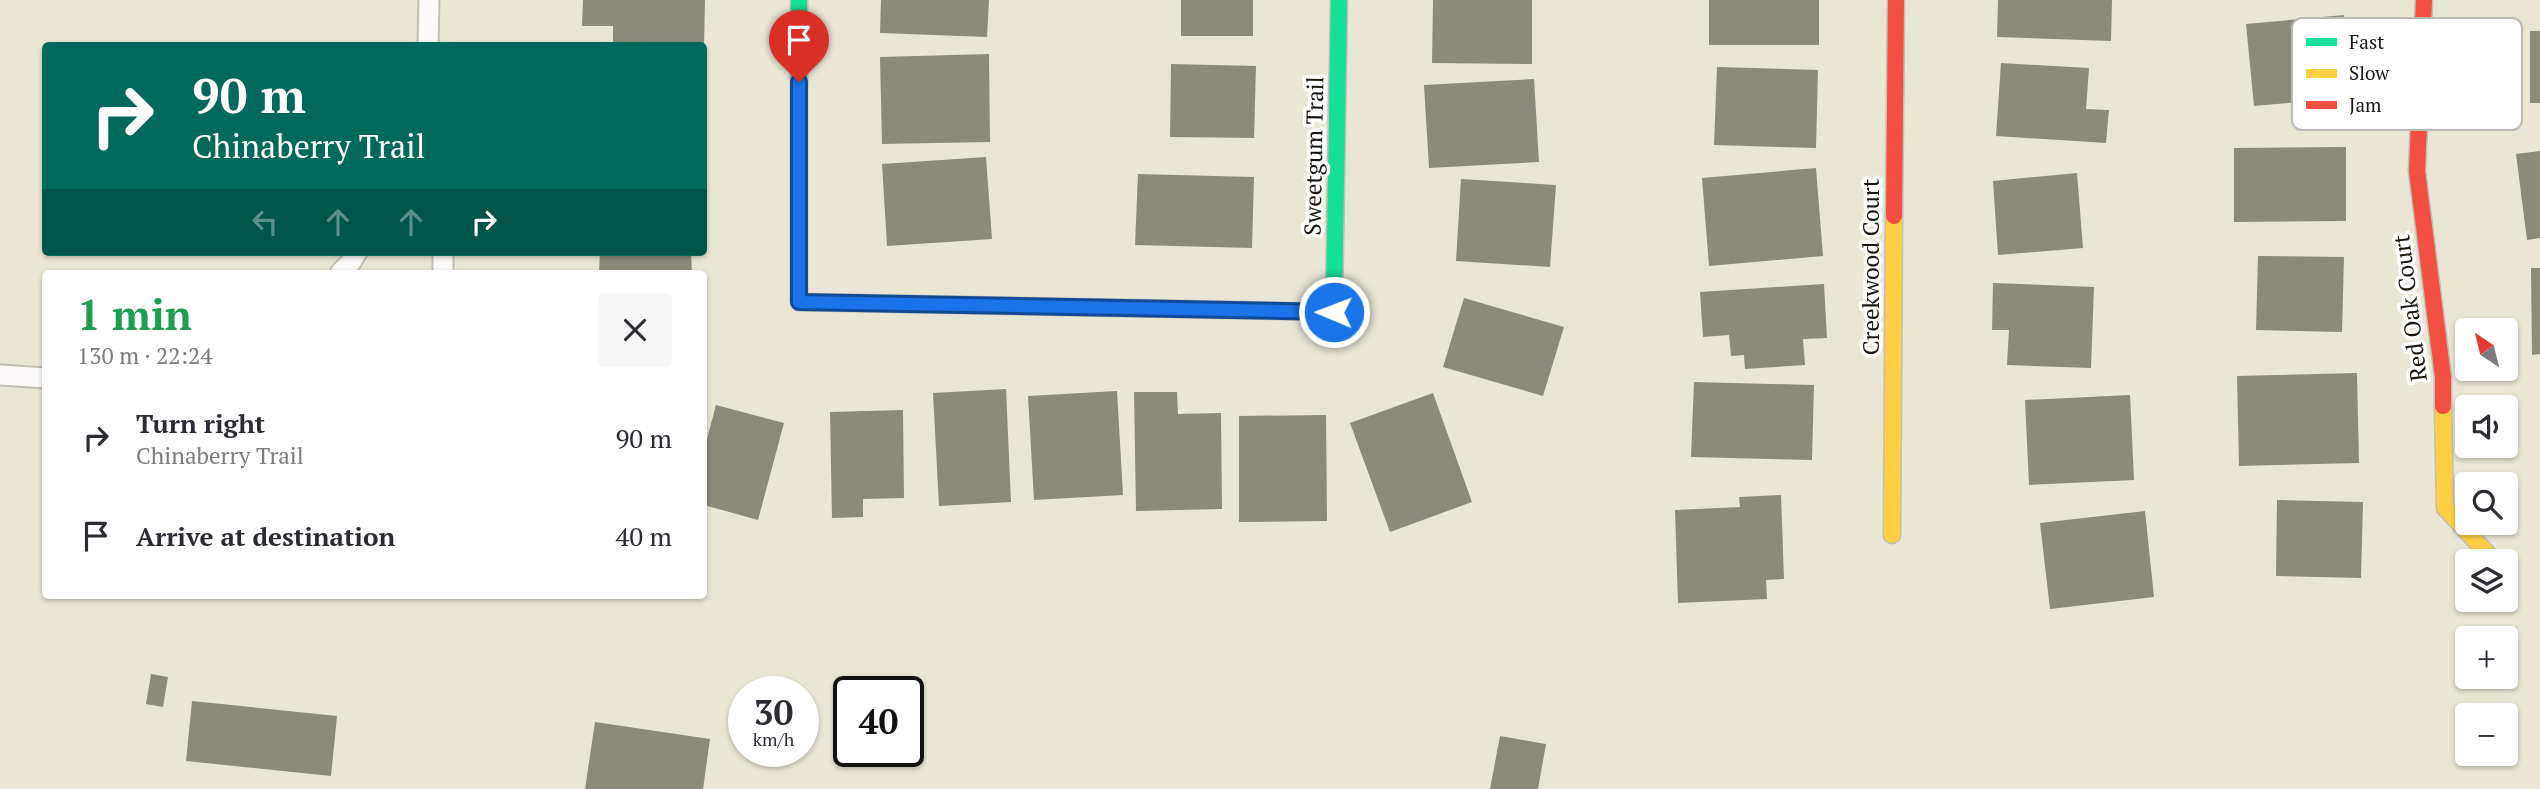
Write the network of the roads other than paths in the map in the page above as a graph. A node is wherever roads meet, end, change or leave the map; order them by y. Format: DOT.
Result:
graph roads {
  1 [pos="429,0"];
  2 [pos="799,0"];
  3 [pos="1339,0"];
  4 [pos="1896,0"];
  5 [pos="2424,0"];
  6 [pos="2423,18"];
  7 [pos="428,42"];
  8 [pos="2419,130"];
  9 [pos="355,256"];
  10 [pos="343,270"];
  11 [pos="0,375"];
  12 [pos="42,378"];
  13 [pos="1892,535"];
  14 [pos="2483,549"];
  1 -- 7 [label="lane"];
  2 -- 3 [label="street, Sweetgum Trail"];
  4 -- 13 [label="street, Creekwood Court"];
  5 -- 6 [label="street, Red Oak Court"];
  8 -- 14 [label="street, Red Oak Court"];
  9 -- 10 [label="lane"];
  11 -- 12 [label="lane"];
}
